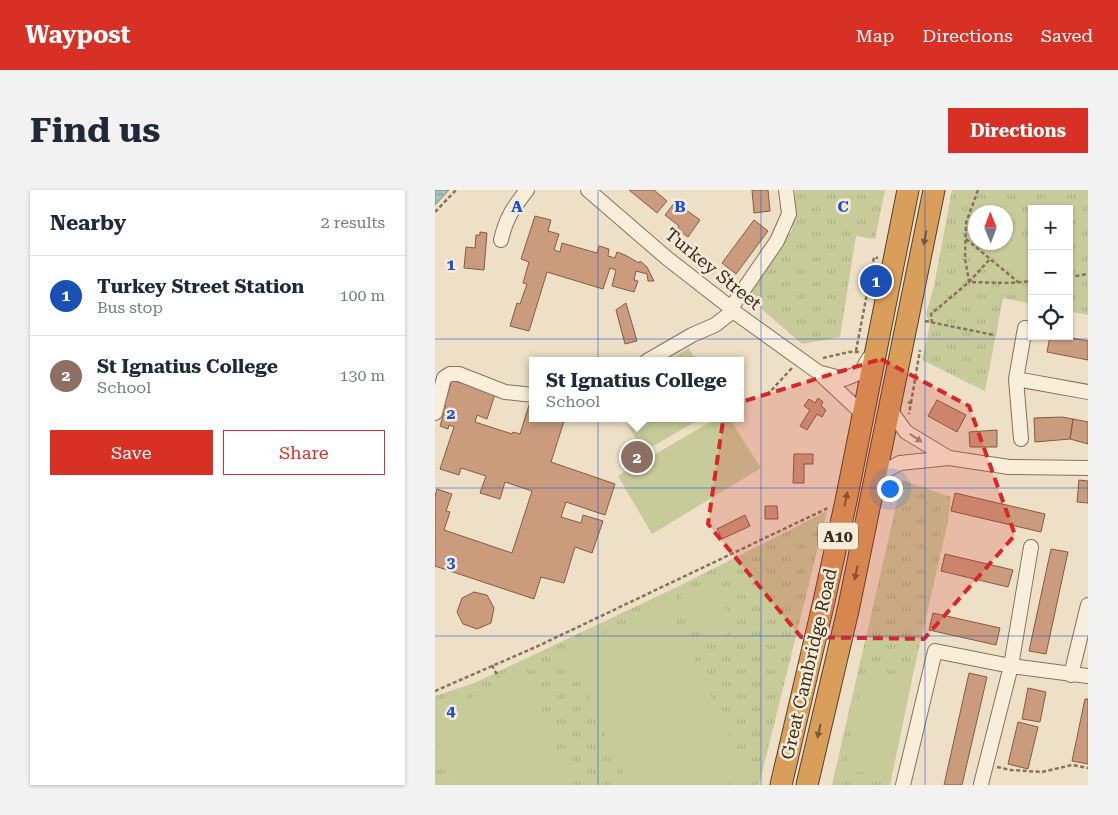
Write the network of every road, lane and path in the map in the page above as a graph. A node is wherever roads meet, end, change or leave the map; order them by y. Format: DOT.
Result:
graph roads {
  1 [pos="456,190"];
  2 [pos="527,190"];
  3 [pos="588,190"];
  4 [pos="786,190"];
  5 [pos="908,190"];
  6 [pos="934,190"];
  7 [pos="978,190"];
  8 [pos="435,212"];
  9 [pos="966,239"];
  10 [pos="501,240"];
  11 [pos="874,257"];
  12 [pos="990,259"];
  13 [pos="1088,274"];
  14 [pos="1073,276"];
  15 [pos="1028,281"];
  16 [pos="969,282"];
  17 [pos="1017,282"];
  18 [pos="732,309"];
  19 [pos="920,320"];
  20 [pos="932,323"];
  21 [pos="1025,328"];
  22 [pos="995,335"];
  23 [pos="922,342"];
  24 [pos="870,348"];
  25 [pos="856,351"];
  26 [pos="654,357"];
  27 [pos="800,358"];
  28 [pos="818,372"];
  29 [pos="1016,379"];
  30 [pos="1088,392"];
  31 [pos="529,395"];
  32 [pos="767,395"];
  33 [pos="911,404"];
  34 [pos="890,410"];
  35 [pos="435,413"];
  36 [pos="864,415"];
  37 [pos="1021,439"];
  38 [pos="949,458"];
  39 [pos="1088,468"];
  40 [pos="875,481"];
  41 [pos="846,501"];
  42 [pos="1031,547"];
  43 [pos="1088,605"];
  44 [pos="492,666"];
  45 [pos="1011,666"];
  46 [pos="1071,675"];
  47 [pos="1088,676"];
  48 [pos="498,677"];
  49 [pos="435,691"];
  50 [pos="986,764"];
  51 [pos="1088,768"];
  52 [pos="981,784"];
  53 [pos="781,785"];
  54 [pos="807,785"];
  55 [pos="903,785"];
  1 -- 8 [label="path"];
  2 -- 10 [label="street"];
  3 -- 18 [label="street, Turkey Street"];
  4 -- 18 [label="street"];
  5 -- 24 [label="highway, Great Cambridge Road / A10"];
  6 -- 34 [label="highway, Great Cambridge Road / A10, one-way"];
  7 -- 9 [label="path"];
  9 -- 12 [label="path"];
  9 -- 16 [label="path"];
  11 -- 25 [label="path"];
  12 -- 16 [label="path"];
  12 -- 17 [label="path"];
  13 -- 14 [label="path"];
  15 -- 17 [label="path"];
  16 -- 17 [label="path"];
  16 -- 20 [label="path"];
  18 -- 26 [label="street"];
  18 -- 27 [label="street, Turkey Street"];
  19 -- 20 [label="path"];
  20 -- 22 [label="path"];
  21 -- 29 [label="street"];
  23 -- 33 [label="path"];
  24 -- 25 [label="path"];
  24 -- 28 [label="street, Turkey Street"];
  24 -- 36 [label="highway, Great Cambridge Road / A10"];
  25 -- 27 [label="path"];
  27 -- 28 [label="street, Turkey Street"];
  27 -- 32 [label="path"];
  28 -- 36 [label="street, Turkey Street"];
  29 -- 30 [label="street"];
  29 -- 37 [label="street"];
  31 -- 35 [label="street"];
  34 -- 38 [label="street, one-way"];
  34 -- 40 [label="highway, Great Cambridge Road / A10"];
  41 -- 36 [label="highway, Great Cambridge Road / A10, one-way"];
  38 -- 39 [label="street"];
  38 -- 40 [label="street"];
  40 -- 54 [label="highway, Great Cambridge Road / A10, one-way"];
  41 -- 44 [label="path"];
  41 -- 53 [label="highway, Great Cambridge Road / A10"];
  42 -- 45 [label="street"];
  43 -- 46 [label="street"];
  44 -- 48 [label="path"];
  44 -- 49 [label="path"];
  45 -- 46 [label="street"];
  45 -- 50 [label="street"];
  45 -- 55 [label="street"];
  46 -- 47 [label="street"];
  50 -- 51 [label="path"];
  50 -- 52 [label="street"];
}
